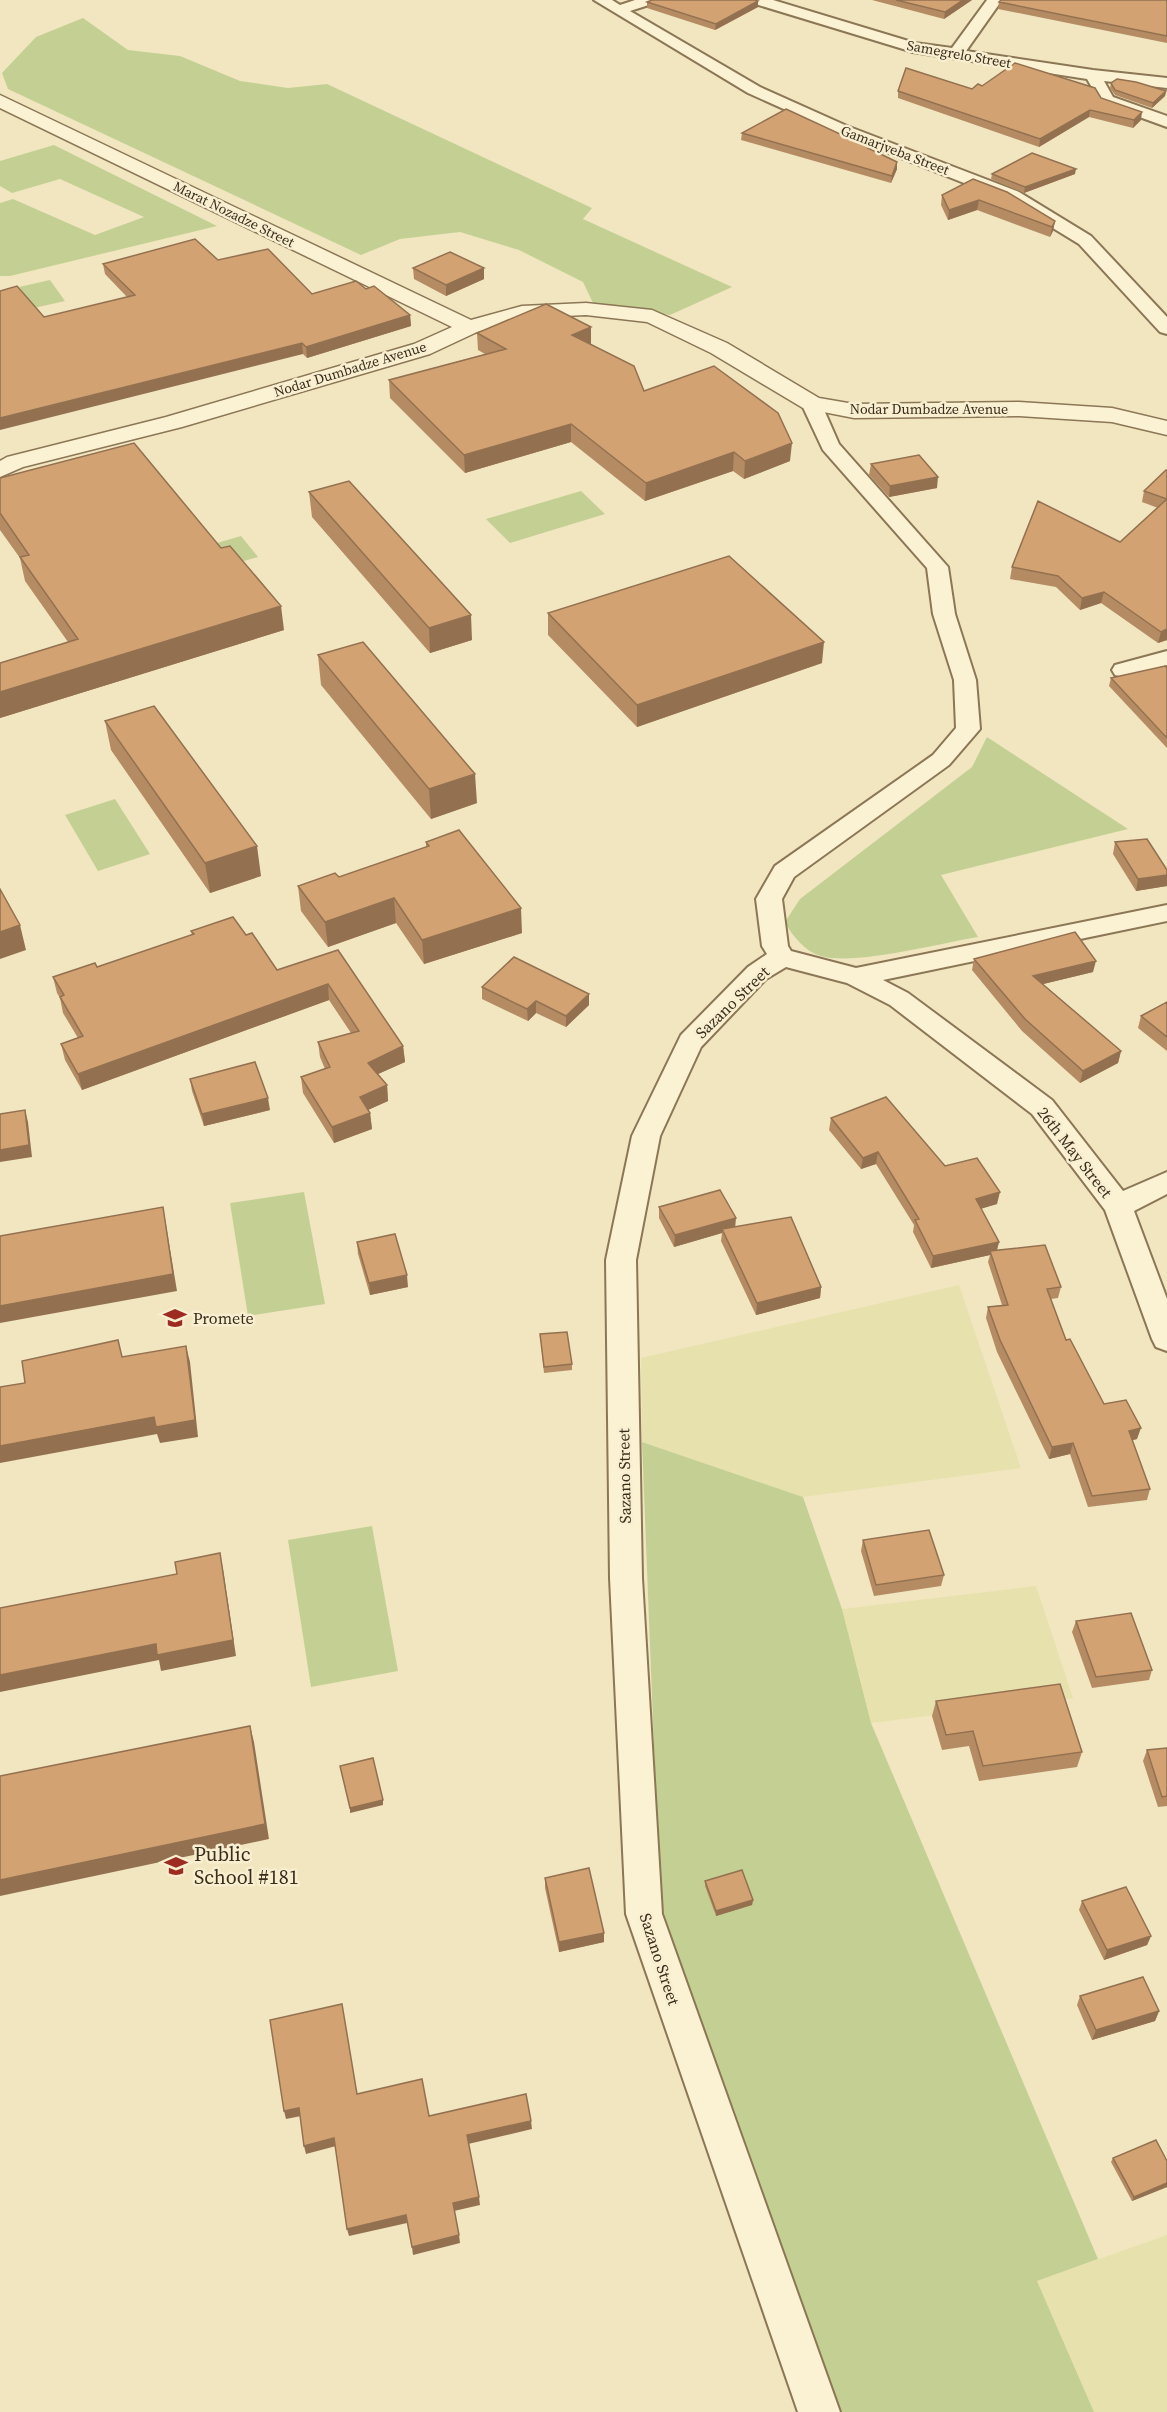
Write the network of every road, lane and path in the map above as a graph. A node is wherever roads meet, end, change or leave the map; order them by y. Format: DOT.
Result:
graph roads {
  1 [pos="601,0"];
  2 [pos="650,0"];
  3 [pos="757,0"];
  4 [pos="995,0"];
  5 [pos="618,10"];
  6 [pos="955,55"];
  7 [pos="1093,75"];
  8 [pos="1167,83"];
  9 [pos="0,101"];
  10 [pos="1167,122"];
  11 [pos="469,327"];
  12 [pos="1167,328"];
  13 [pos="811,403"];
  14 [pos="1167,428"];
  15 [pos="5,464"];
  16 [pos="1167,658"];
  17 [pos="1123,670"];
  18 [pos="1167,913"];
  19 [pos="782,957"];
  20 [pos="856,977"];
  21 [pos="1167,1182"];
  22 [pos="1118,1206"];
  23 [pos="1167,1339"];
  24 [pos="819,2412"];
  1 -- 5 [label="street, Gamarjveba Street"];
  2 -- 5 [label="street"];
  3 -- 6 [label="street, Samegrelo Street"];
  4 -- 6 [label="street"];
  5 -- 12 [label="street, Gamarjveba Street"];
  6 -- 7 [label="street, Samegrelo Street"];
  7 -- 8 [label="street, Samegrelo Street"];
  7 -- 10 [label="street"];
  9 -- 11 [label="street, Marat Nozadze Street"];
  11 -- 13 [label="street, Nodar Dumbadze Avenue"];
  11 -- 15 [label="street, Nodar Dumbadze Avenue"];
  13 -- 14 [label="street, Nodar Dumbadze Avenue"];
  13 -- 19 [label="street"];
  16 -- 17 [label="street"];
  18 -- 20 [label="street, Sazano Street"];
  19 -- 20 [label="street, Sazano Street"];
  19 -- 24 [label="street, Sazano Street"];
  20 -- 22 [label="street, 26th May Street"];
  21 -- 22 [label="street"];
  22 -- 23 [label="street, 26th May Street"];
}
